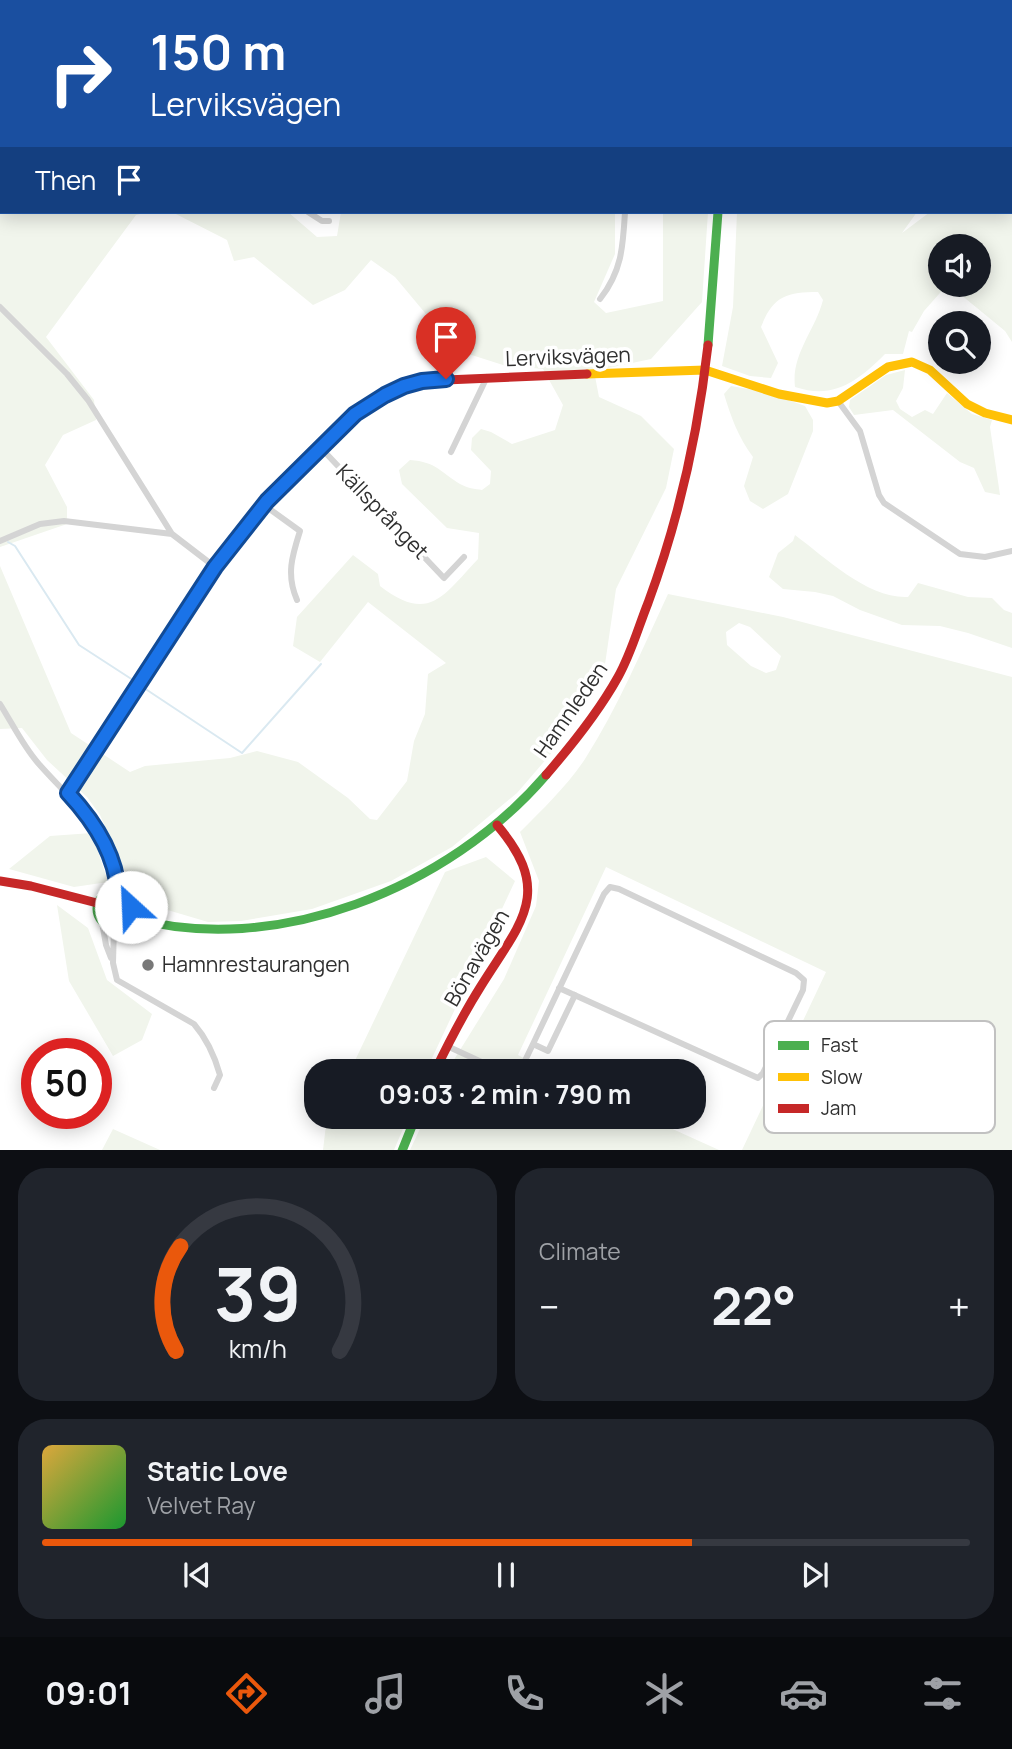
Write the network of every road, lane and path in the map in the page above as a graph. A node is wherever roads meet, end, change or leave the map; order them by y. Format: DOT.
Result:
graph roads {
  1 [pos="311,214"];
  2 [pos="625,214"];
  3 [pos="718,214"];
  4 [pos="329,221"];
  5 [pos="600,299"];
  6 [pos="0,307"];
  7 [pos="705,370"];
  8 [pos="487,377"];
  9 [pos="838,401"];
  10 [pos="1012,420"];
  11 [pos="320,447"];
  12 [pos="450,452"];
  13 [pos="264,505"];
  14 [pos="172,534"];
  15 [pos="0,541"];
  16 [pos="1012,551"];
  17 [pos="464,557"];
  18 [pos="215,567"];
  19 [pos="297,600"];
  20 [pos="0,704"];
  21 [pos="68,793"];
  22 [pos="497,825"];
  23 [pos="0,881"];
  24 [pos="118,892"];
  25 [pos="97,903"];
  26 [pos="129,917"];
  27 [pos="102,922"];
  28 [pos="114,926"];
  29 [pos="113,963"];
  30 [pos="559,988"];
  31 [pos="575,995"];
  32 [pos="788,1021"];
  33 [pos="533,1044"];
  34 [pos="447,1046"];
  35 [pos="441,1059"];
  36 [pos="475,1059"];
  37 [pos="526,1059"];
  38 [pos="764,1071"];
  39 [pos="214,1088"];
  40 [pos="411,1129"];
  41 [pos="402,1150"];
  1 -- 4 [label="street"];
  2 -- 5 [label="street"];
  3 -- 7 [label="street, Hamnleden"];
  6 -- 14 [label="street"];
  7 -- 8 [label="street, Lerviksvägen"];
  7 -- 9 [label="street, Lerviksvägen"];
  7 -- 22 [label="street, Hamnleden"];
  8 -- 11 [label="street, Lerviksvägen"];
  8 -- 12 [label="street"];
  9 -- 10 [label="street"];
  9 -- 16 [label="street"];
  11 -- 13 [label="street, Lerviksvägen"];
  11 -- 17 [label="street, Källsprånget"];
  13 -- 18 [label="street, Lerviksvägen"];
  13 -- 19 [label="street"];
  14 -- 15 [label="street"];
  14 -- 18 [label="street"];
  18 -- 21 [label="street, Lerviksvägen"];
  20 -- 21 [label="street"];
  21 -- 24 [label="street"];
  22 -- 26 [label="street, Hamnleden"];
  22 -- 34 [label="street, Bönavägen"];
  23 -- 25 [label="street"];
  24 -- 25 [label="street"];
  24 -- 26 [label="street"];
  25 -- 27 [label="street"];
  26 -- 28 [label="street"];
  27 -- 28 [label="street"];
  27 -- 29 [label="street"];
  28 -- 29 [label="street"];
  29 -- 39 [label="street"];
  30 -- 31 [label="street"];
  30 -- 32 [label="street"];
  30 -- 33 [label="street"];
  31 -- 33 [label="street"];
  31 -- 38 [label="street"];
  33 -- 37 [label="street"];
  34 -- 35 [label="street, Bönavägen"];
  34 -- 36 [label="street"];
  40 -- 41 [label="street"];
}
